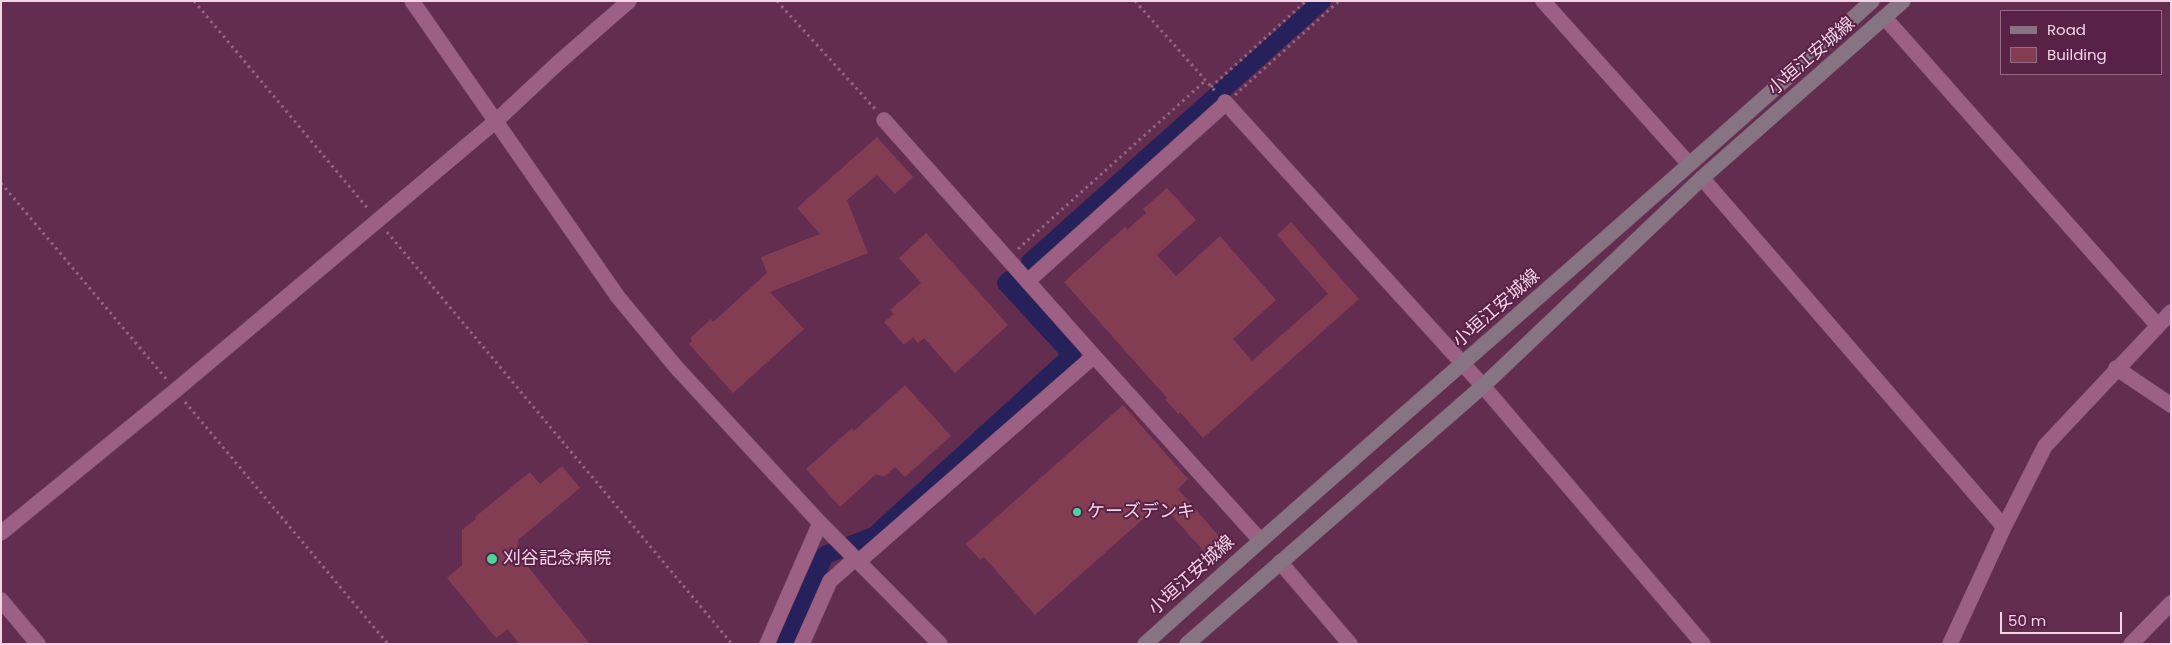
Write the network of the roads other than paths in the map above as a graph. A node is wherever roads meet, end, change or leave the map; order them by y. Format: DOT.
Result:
graph roads {
  1 [pos="412,1"];
  2 [pos="629,1"];
  3 [pos="1543,1"];
  4 [pos="1872,1"];
  5 [pos="1903,1"];
  6 [pos="1885,18"];
  7 [pos="884,120"];
  8 [pos="496,121"];
  9 [pos="1689,164"];
  10 [pos="1702,178"];
  11 [pos="1028,281"];
  12 [pos="2171,312"];
  13 [pos="2158,326"];
  14 [pos="1094,356"];
  15 [pos="1463,364"];
  16 [pos="2116,368"];
  17 [pos="1483,386"];
  18 [pos="2171,406"];
  19 [pos="821,524"];
  20 [pos="2004,527"];
  21 [pos="1,533"];
  22 [pos="1260,540"];
  23 [pos="856,560"];
  24 [pos="1280,562"];
  25 [pos="1,600"];
  26 [pos="2171,603"];
  27 [pos="38,644"];
  28 [pos="767,644"];
  29 [pos="802,644"];
  30 [pos="940,644"];
  31 [pos="1145,644"];
  32 [pos="1187,644"];
  33 [pos="1350,644"];
  34 [pos="1704,644"];
  35 [pos="1950,644"];
  36 [pos="2131,644"];
  1 -- 8 [label="street"];
  2 -- 8 [label="street"];
  3 -- 9 [label="street"];
  4 -- 9 [label="main road, 小垣江安城線"];
  5 -- 6 [label="main road, 小垣江安城線"];
  6 -- 10 [label="main road, 小垣江安城線"];
  6 -- 13 [label="street"];
  7 -- 11 [label="street"];
  8 -- 19 [label="street"];
  8 -- 21 [label="street"];
  9 -- 15 [label="main road, 小垣江安城線"];
  10 -- 17 [label="main road, 小垣江安城線"];
  10 -- 20 [label="street"];
  11 -- 14 [label="street"];
  11 -- 15 [label="street"];
  12 -- 13 [label="street"];
  13 -- 16 [label="street"];
  14 -- 22 [label="street"];
  14 -- 23 [label="street"];
  15 -- 17 [label="street"];
  15 -- 22 [label="main road, 小垣江安城線"];
  16 -- 18 [label="street"];
  16 -- 20 [label="street"];
  17 -- 24 [label="main road, 小垣江安城線"];
  17 -- 34 [label="street"];
  19 -- 23 [label="street"];
  19 -- 28 [label="street"];
  20 -- 35 [label="street"];
  22 -- 31 [label="main road, 小垣江安城線"];
  23 -- 29 [label="street"];
  23 -- 30 [label="street"];
  24 -- 32 [label="main road, 小垣江安城線"];
  24 -- 33 [label="street"];
  25 -- 27 [label="street"];
  26 -- 36 [label="street"];
}
